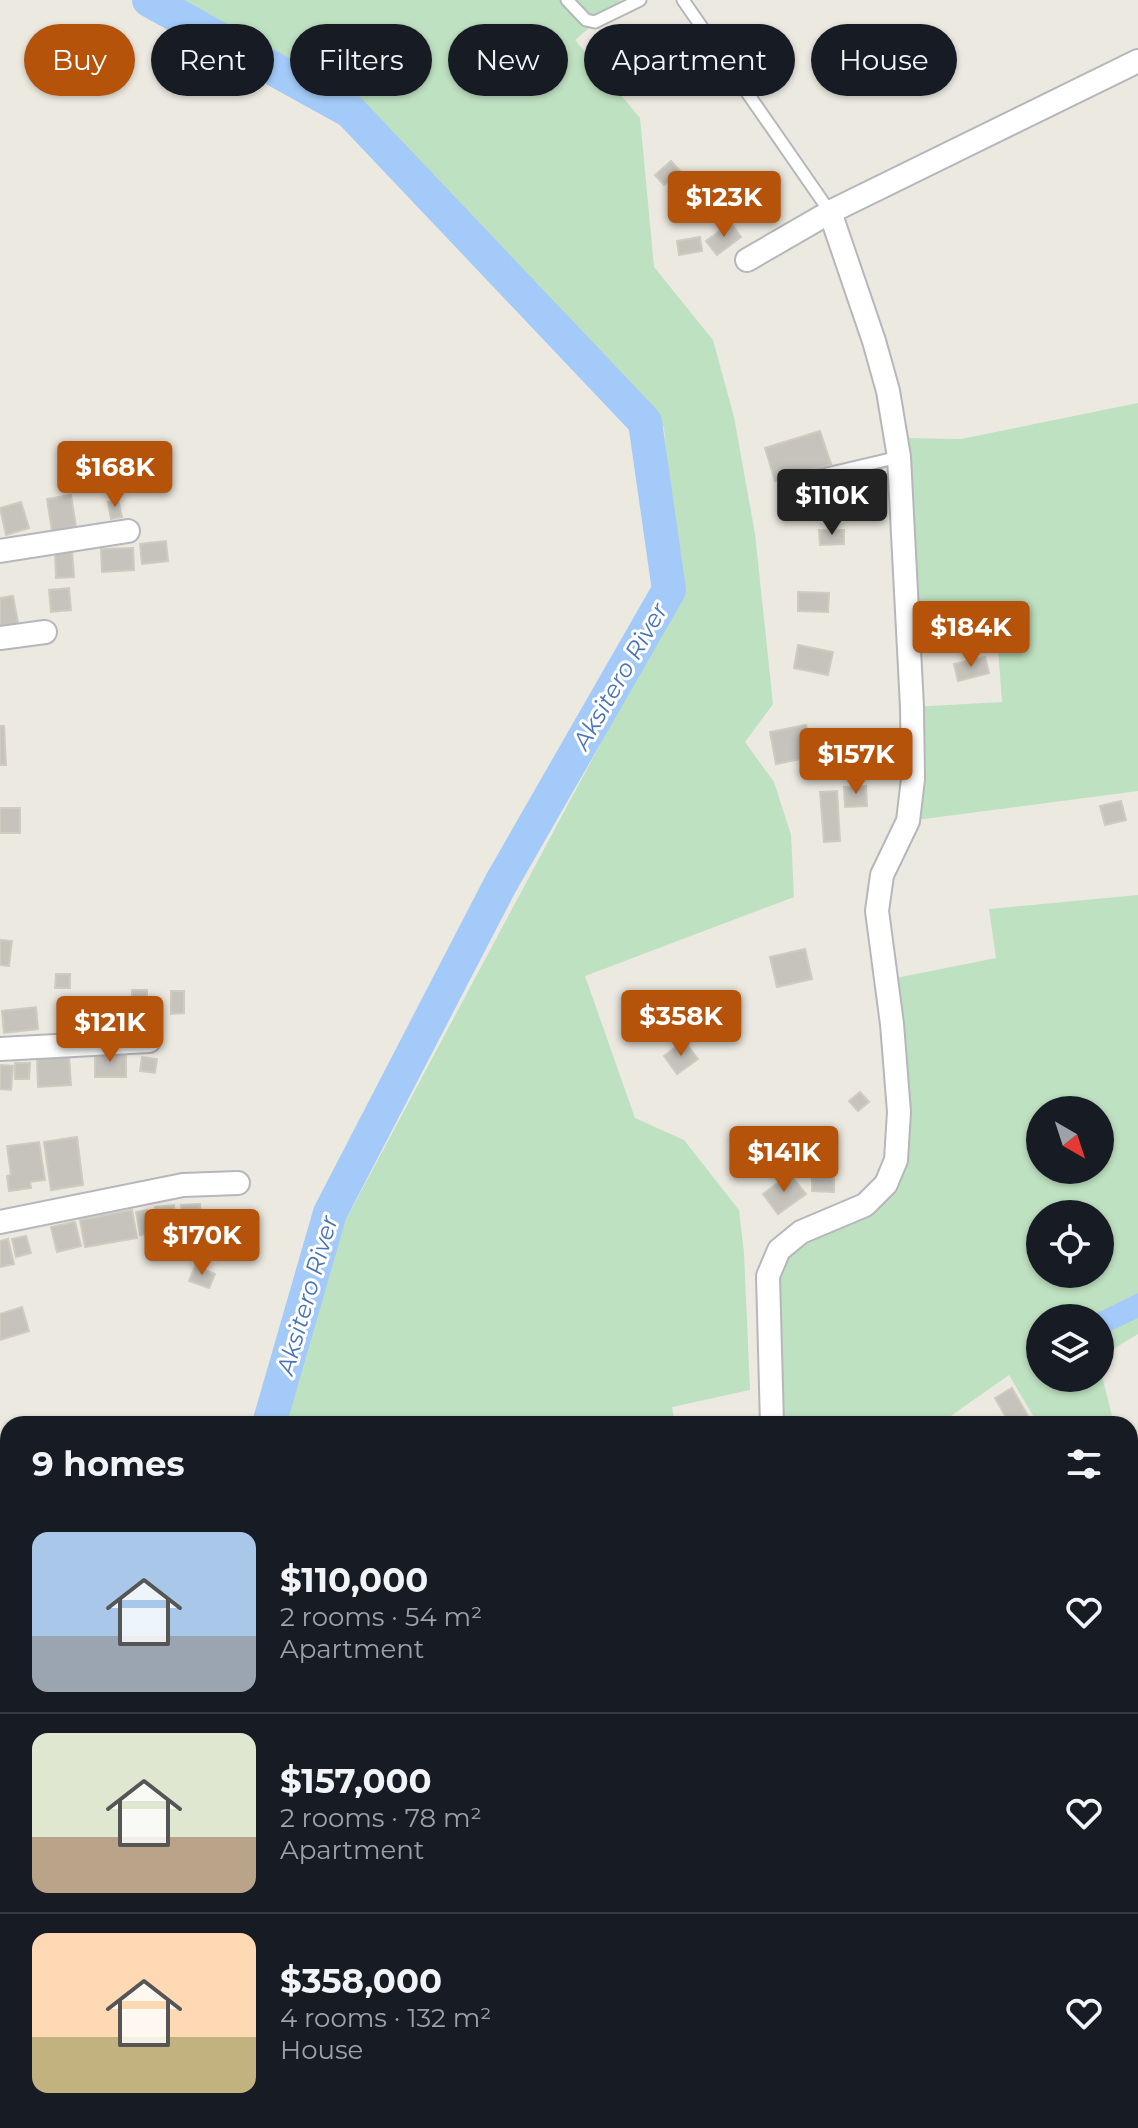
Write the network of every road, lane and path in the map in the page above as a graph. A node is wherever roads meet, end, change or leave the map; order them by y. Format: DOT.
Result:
graph roads {
  1 [pos="567,0"];
  2 [pos="640,0"];
  3 [pos="683,0"];
  4 [pos="1138,61"];
  5 [pos="830,212"];
  6 [pos="747,260"];
  7 [pos="899,457"];
  8 [pos="814,477"];
  9 [pos="128,531"];
  10 [pos="0,551"];
  11 [pos="45,632"];
  12 [pos="0,638"];
  13 [pos="149,1041"];
  14 [pos="0,1049"];
  15 [pos="238,1183"];
  16 [pos="0,1222"];
  17 [pos="772,1416"];
  1 -- 2 [label="lane"];
  3 -- 5 [label="lane"];
  4 -- 5 [label="street"];
  5 -- 6 [label="street"];
  5 -- 7 [label="street"];
  7 -- 8 [label="lane"];
  7 -- 17 [label="street"];
  9 -- 10 [label="street"];
  11 -- 12 [label="street"];
  13 -- 14 [label="street"];
  15 -- 16 [label="street"];
}
